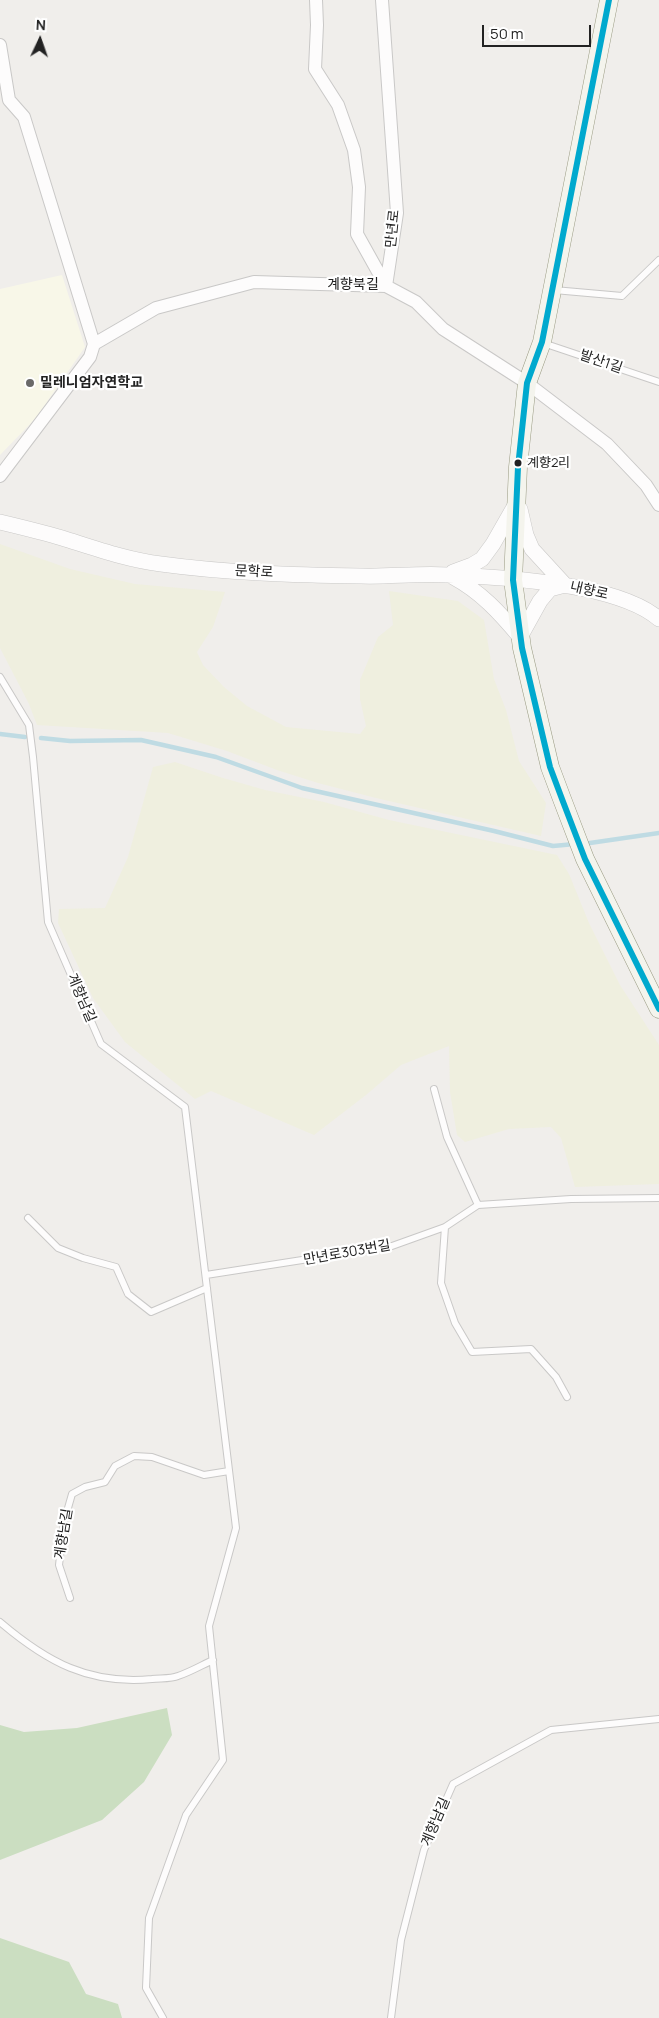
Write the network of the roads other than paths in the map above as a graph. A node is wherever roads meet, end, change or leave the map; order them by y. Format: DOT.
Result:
graph roads {
  1 [pos="316,0"];
  2 [pos="382,0"];
  3 [pos="609,0"];
  4 [pos="0,45"];
  5 [pos="659,260"];
  6 [pos="386,286"];
  7 [pos="552,290"];
  8 [pos="542,342"];
  9 [pos="94,344"];
  10 [pos="659,382"];
  11 [pos="527,383"];
  12 [pos="0,476"];
  13 [pos="518,500"];
  14 [pos="659,505"];
  15 [pos="0,522"];
  16 [pos="447,574"];
  17 [pos="513,580"];
  18 [pos="565,585"];
  19 [pos="659,619"];
  20 [pos="520,637"];
  21 [pos="0,677"];
  22 [pos="659,1009"];
  23 [pos="434,1089"];
  24 [pos="659,1198"];
  25 [pos="478,1205"];
  26 [pos="28,1218"];
  27 [pos="445,1227"];
  28 [pos="206,1275"];
  29 [pos="208,1288"];
  30 [pos="567,1397"];
  31 [pos="229,1471"];
  32 [pos="70,1598"];
  33 [pos="0,1622"];
  34 [pos="213,1660"];
  35 [pos="659,1719"];
  36 [pos="163,2018"];
  37 [pos="392,2018"];
  1 -- 6 [label="street, 계향북길"];
  2 -- 6 [label="street, 만년로"];
  3 -- 7 [label="main road"];
  4 -- 9 [label="street"];
  5 -- 7 [label="lane"];
  6 -- 9 [label="street, 계향북길"];
  6 -- 11 [label="street"];
  7 -- 8 [label="main road"];
  8 -- 10 [label="lane, 발산1길"];
  8 -- 11 [label="main road"];
  9 -- 12 [label="street"];
  11 -- 13 [label="main road"];
  11 -- 14 [label="street"];
  13 -- 16 [label="street"];
  13 -- 17 [label="main road"];
  13 -- 18 [label="street"];
  15 -- 16 [label="street, 문학로"];
  16 -- 17 [label="street, 문학로"];
  16 -- 20 [label="street"];
  17 -- 18 [label="street, 내향로"];
  17 -- 20 [label="main road"];
  18 -- 19 [label="street, 내향로"];
  18 -- 20 [label="street"];
  20 -- 22 [label="main road"];
  21 -- 28 [label="lane, 계향남길"];
  23 -- 25 [label="lane"];
  24 -- 25 [label="lane"];
  25 -- 27 [label="lane, 만년로303번길"];
  26 -- 29 [label="lane"];
  27 -- 28 [label="lane, 만년로303번길"];
  27 -- 30 [label="lane"];
  28 -- 29 [label="lane, 계향남길"];
  29 -- 31 [label="lane, 계향남길"];
  31 -- 32 [label="lane, 계향남길"];
  31 -- 34 [label="lane, 계향남길"];
  33 -- 34 [label="lane"];
  34 -- 36 [label="lane, 계향남길"];
  35 -- 37 [label="lane, 계향남길"];
}
